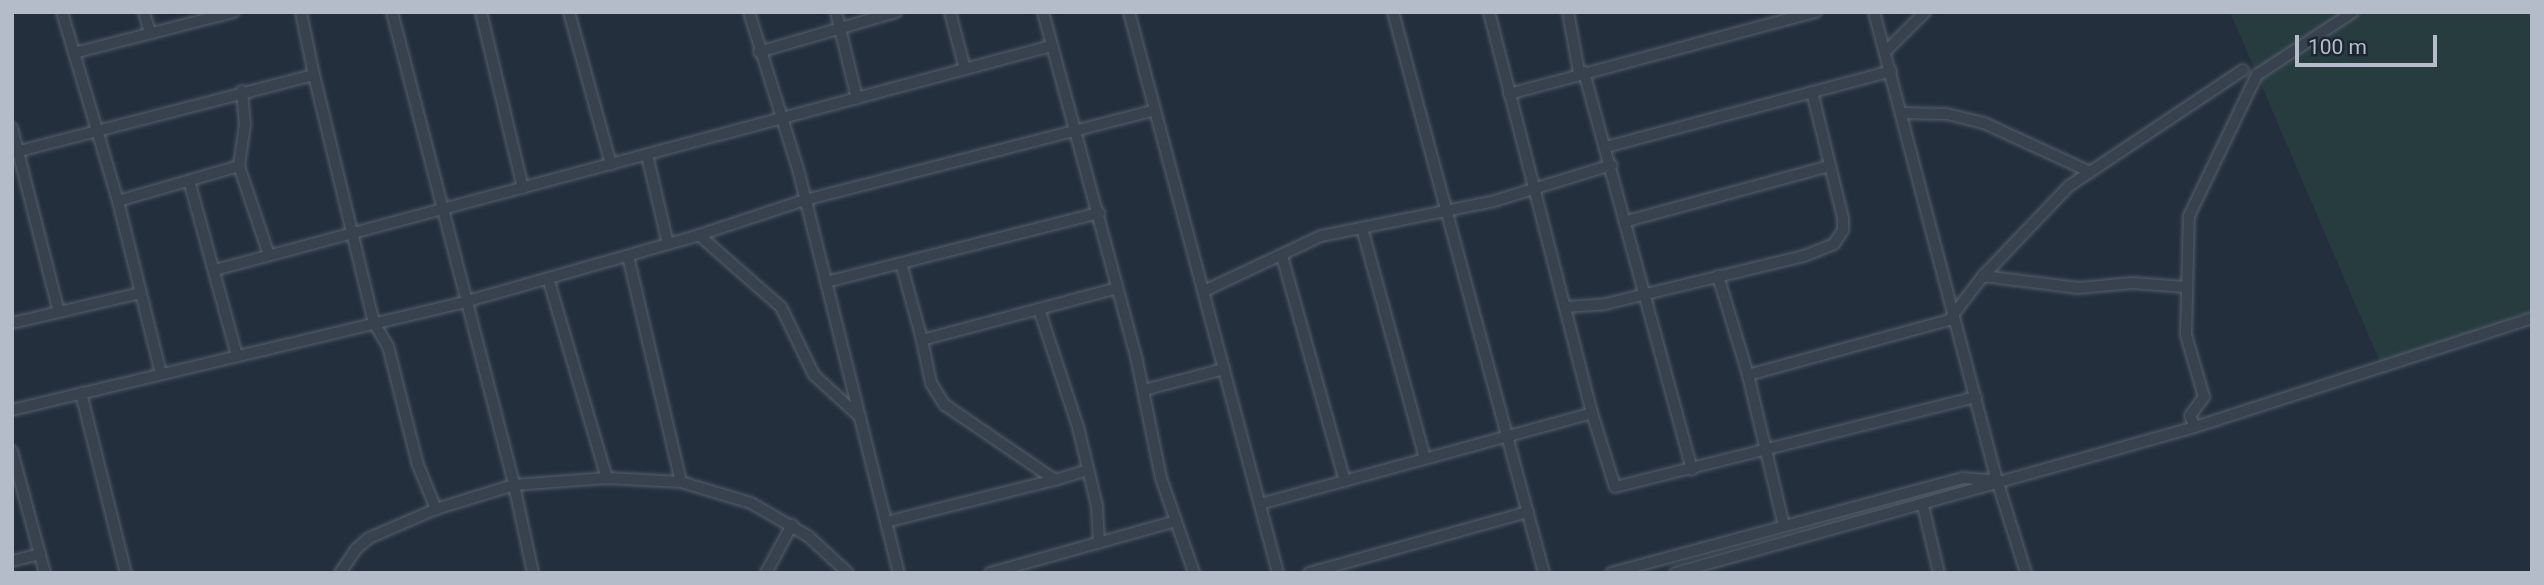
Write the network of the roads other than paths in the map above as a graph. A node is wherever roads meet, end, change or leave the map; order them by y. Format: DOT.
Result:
graph roads {
  1 [pos="62,12"];
  2 [pos="144,12"];
  3 [pos="234,12"];
  4 [pos="301,12"];
  5 [pos="392,12"];
  6 [pos="481,12"];
  7 [pos="569,12"];
  8 [pos="749,12"];
  9 [pos="836,12"];
  10 [pos="896,12"];
  11 [pos="950,12"];
  12 [pos="1043,12"];
  13 [pos="1129,12"];
  14 [pos="1393,12"];
  15 [pos="1489,12"];
  16 [pos="1568,12"];
  17 [pos="1816,12"];
  18 [pos="1874,12"];
  19 [pos="2353,12"];
  20 [pos="1927,13"];
  21 [pos="216,15"];
  22 [pos="1792,16"];
  23 [pos="840,29"];
  24 [pos="150,33"];
  25 [pos="1051,46"];
  26 [pos="1886,51"];
  27 [pos="760,52"];
  28 [pos="74,53"];
  29 [pos="965,69"];
  30 [pos="2244,70"];
  31 [pos="1891,71"];
  32 [pos="1582,72"];
  33 [pos="314,75"];
  34 [pos="242,91"];
  35 [pos="1812,92"];
  36 [pos="1509,94"];
  37 [pos="857,98"];
  38 [pos="1156,110"];
  39 [pos="1901,113"];
  40 [pos="781,119"];
  41 [pos="12,128"];
  42 [pos="1075,129"];
  43 [pos="96,131"];
  44 [pos="1606,147"];
  45 [pos="15,152"];
  46 [pos="647,155"];
  47 [pos="611,164"];
  48 [pos="1612,165"];
  49 [pos="239,166"];
  50 [pos="1829,166"];
  51 [pos="2088,171"];
  52 [pos="190,184"];
  53 [pos="523,188"];
  54 [pos="1536,189"];
  55 [pos="805,200"];
  56 [pos="118,201"];
  57 [pos="445,209"];
  58 [pos="1447,209"];
  59 [pos="1099,213"];
  60 [pos="1628,221"];
  61 [pos="1362,228"];
  62 [pos="351,233"];
  63 [pos="699,235"];
  64 [pos="668,244"];
  65 [pos="269,255"];
  66 [pos="628,256"];
  67 [pos="1282,256"];
  68 [pos="901,262"];
  69 [pos="215,270"];
  70 [pos="1718,276"];
  71 [pos="1983,276"];
  72 [pos="548,278"];
  73 [pos="825,282"];
  74 [pos="1116,288"];
  75 [pos="2185,288"];
  76 [pos="1203,291"];
  77 [pos="141,293"];
  78 [pos="1644,295"];
  79 [pos="468,301"];
  80 [pos="1566,307"];
  81 [pos="1039,309"];
  82 [pos="59,312"];
  83 [pos="1956,315"];
  84 [pos="2532,318"];
  85 [pos="12,323"];
  86 [pos="374,323"];
  87 [pos="922,340"];
  88 [pos="237,356"];
  89 [pos="1224,369"];
  90 [pos="161,374"];
  91 [pos="1748,375"];
  92 [pos="1144,390"];
  93 [pos="81,393"];
  94 [pos="1976,397"];
  95 [pos="12,410"];
  96 [pos="1592,413"];
  97 [pos="860,417"];
  98 [pos="2195,427"];
  99 [pos="1507,436"];
  100 [pos="12,452"];
  101 [pos="1765,452"];
  102 [pos="1425,459"];
  103 [pos="1088,470"];
  104 [pos="1692,470"];
  105 [pos="607,478"];
  106 [pos="1055,480"];
  107 [pos="1997,480"];
  108 [pos="1345,481"];
  109 [pos="681,482"];
  110 [pos="514,485"];
  111 [pos="1260,505"];
  112 [pos="1923,506"];
  113 [pos="436,509"];
  114 [pos="1528,512"];
  115 [pos="1176,521"];
  116 [pos="886,522"];
  117 [pos="792,525"];
  118 [pos="1784,526"];
  119 [pos="1100,543"];
  120 [pos="40,554"];
  121 [pos="12,561"];
  122 [pos="45,573"];
  123 [pos="126,573"];
  124 [pos="340,573"];
  125 [pos="533,573"];
  126 [pos="766,573"];
  127 [pos="848,573"];
  128 [pos="899,573"];
  129 [pos="990,573"];
  130 [pos="1194,573"];
  131 [pos="1278,573"];
  132 [pos="1309,573"];
  133 [pos="1544,573"];
  134 [pos="1611,573"];
  135 [pos="1675,573"];
  136 [pos="1939,573"];
  137 [pos="2026,573"];
  1 -- 28 [label="street"];
  2 -- 24 [label="street"];
  3 -- 21 [label="street"];
  4 -- 33 [label="street"];
  5 -- 57 [label="street"];
  6 -- 53 [label="street"];
  7 -- 47 [label="street"];
  8 -- 27 [label="street"];
  9 -- 23 [label="street"];
  10 -- 23 [label="street"];
  11 -- 29 [label="street"];
  12 -- 25 [label="street"];
  13 -- 38 [label="street"];
  14 -- 58 [label="street"];
  15 -- 36 [label="street"];
  16 -- 32 [label="street"];
  17 -- 22 [label="street"];
  18 -- 26 [label="street"];
  19 -- 75 [label="street"];
  20 -- 26 [label="street"];
  21 -- 24 [label="street"];
  22 -- 32 [label="street"];
  23 -- 27 [label="street"];
  23 -- 37 [label="street"];
  24 -- 28 [label="street"];
  25 -- 29 [label="street"];
  25 -- 42 [label="street"];
  26 -- 31 [label="street"];
  27 -- 40 [label="street"];
  28 -- 43 [label="street"];
  29 -- 37 [label="street"];
  30 -- 51 [label="street"];
  31 -- 35 [label="street"];
  31 -- 39 [label="street"];
  32 -- 36 [label="street"];
  32 -- 44 [label="street"];
  33 -- 34 [label="street"];
  33 -- 62 [label="street"];
  34 -- 43 [label="street"];
  34 -- 49 [label="street"];
  35 -- 44 [label="street"];
  35 -- 50 [label="street"];
  36 -- 54 [label="street"];
  37 -- 40 [label="street"];
  38 -- 42 [label="street"];
  38 -- 76 [label="street"];
  39 -- 51 [label="street"];
  39 -- 83 [label="street"];
  40 -- 46 [label="street"];
  40 -- 55 [label="street"];
  41 -- 45 [label="street"];
  42 -- 55 [label="street"];
  42 -- 59 [label="street"];
  43 -- 45 [label="street"];
  43 -- 56 [label="street"];
  44 -- 48 [label="street"];
  45 -- 82 [label="street"];
  46 -- 47 [label="street"];
  46 -- 64 [label="street"];
  47 -- 53 [label="street"];
  48 -- 54 [label="street"];
  48 -- 60 [label="street"];
  49 -- 52 [label="street"];
  49 -- 65 [label="street"];
  50 -- 60 [label="street"];
  50 -- 70 [label="street"];
  51 -- 71 [label="street"];
  52 -- 56 [label="street"];
  52 -- 69 [label="street"];
  53 -- 57 [label="street"];
  54 -- 58 [label="street"];
  54 -- 80 [label="street"];
  55 -- 63 [label="street"];
  55 -- 73 [label="street"];
  56 -- 77 [label="street"];
  57 -- 62 [label="street"];
  57 -- 79 [label="street"];
  58 -- 61 [label="street"];
  58 -- 99 [label="street"];
  59 -- 68 [label="street"];
  59 -- 74 [label="street"];
  60 -- 78 [label="street"];
  61 -- 67 [label="street"];
  61 -- 102 [label="street"];
  62 -- 65 [label="street"];
  62 -- 86 [label="street"];
  63 -- 64 [label="street"];
  63 -- 97 [label="street"];
  64 -- 66 [label="street"];
  65 -- 69 [label="street"];
  66 -- 72 [label="street"];
  66 -- 109 [label="street"];
  67 -- 76 [label="street"];
  67 -- 108 [label="street"];
  68 -- 73 [label="street"];
  68 -- 87 [label="street"];
  69 -- 88 [label="street"];
  70 -- 78 [label="street"];
  70 -- 91 [label="street"];
  71 -- 75 [label="street"];
  71 -- 83 [label="street"];
  72 -- 79 [label="street"];
  72 -- 105 [label="street"];
  73 -- 97 [label="street"];
  74 -- 81 [label="street"];
  74 -- 92 [label="street"];
  75 -- 98 [label="street"];
  76 -- 89 [label="street"];
  77 -- 82 [label="street"];
  77 -- 90 [label="street"];
  78 -- 80 [label="street"];
  78 -- 104 [label="street"];
  79 -- 86 [label="street"];
  79 -- 110 [label="street"];
  80 -- 96 [label="street"];
  81 -- 87 [label="street"];
  81 -- 103 [label="street"];
  82 -- 85 [label="street"];
  83 -- 91 [label="street"];
  83 -- 94 [label="street"];
  84 -- 98 [label="street"];
  86 -- 88 [label="street"];
  86 -- 113 [label="street"];
  87 -- 106 [label="street"];
  88 -- 90 [label="street"];
  89 -- 92 [label="street"];
  89 -- 111 [label="street"];
  90 -- 93 [label="street"];
  91 -- 101 [label="street"];
  92 -- 115 [label="street"];
  93 -- 95 [label="street"];
  93 -- 123 [label="street"];
  94 -- 101 [label="street"];
  94 -- 107 [label="street"];
  96 -- 99 [label="street"];
  96 -- 104 [label="street"];
  97 -- 116 [label="street"];
  98 -- 107 [label="street"];
  99 -- 102 [label="street"];
  99 -- 114 [label="street"];
  100 -- 120 [label="street"];
  101 -- 104 [label="street"];
  101 -- 118 [label="street"];
  102 -- 108 [label="street"];
  103 -- 106 [label="street"];
  103 -- 119 [label="street"];
  105 -- 109 [label="street"];
  105 -- 110 [label="street"];
  106 -- 116 [label="street"];
  107 -- 112 [label="street"];
  107 -- 118 [label="street"];
  107 -- 137 [label="street"];
  108 -- 111 [label="street"];
  109 -- 117 [label="street"];
  110 -- 113 [label="street"];
  110 -- 125 [label="street"];
  111 -- 131 [label="street"];
  112 -- 135 [label="street"];
  112 -- 136 [label="street"];
  113 -- 124 [label="street"];
  114 -- 132 [label="street"];
  114 -- 133 [label="street"];
  115 -- 119 [label="street"];
  115 -- 130 [label="street"];
  116 -- 128 [label="street"];
  117 -- 126 [label="street"];
  117 -- 127 [label="street"];
  118 -- 134 [label="street"];
  119 -- 129 [label="street"];
  120 -- 121 [label="street"];
  120 -- 122 [label="street"];
}
